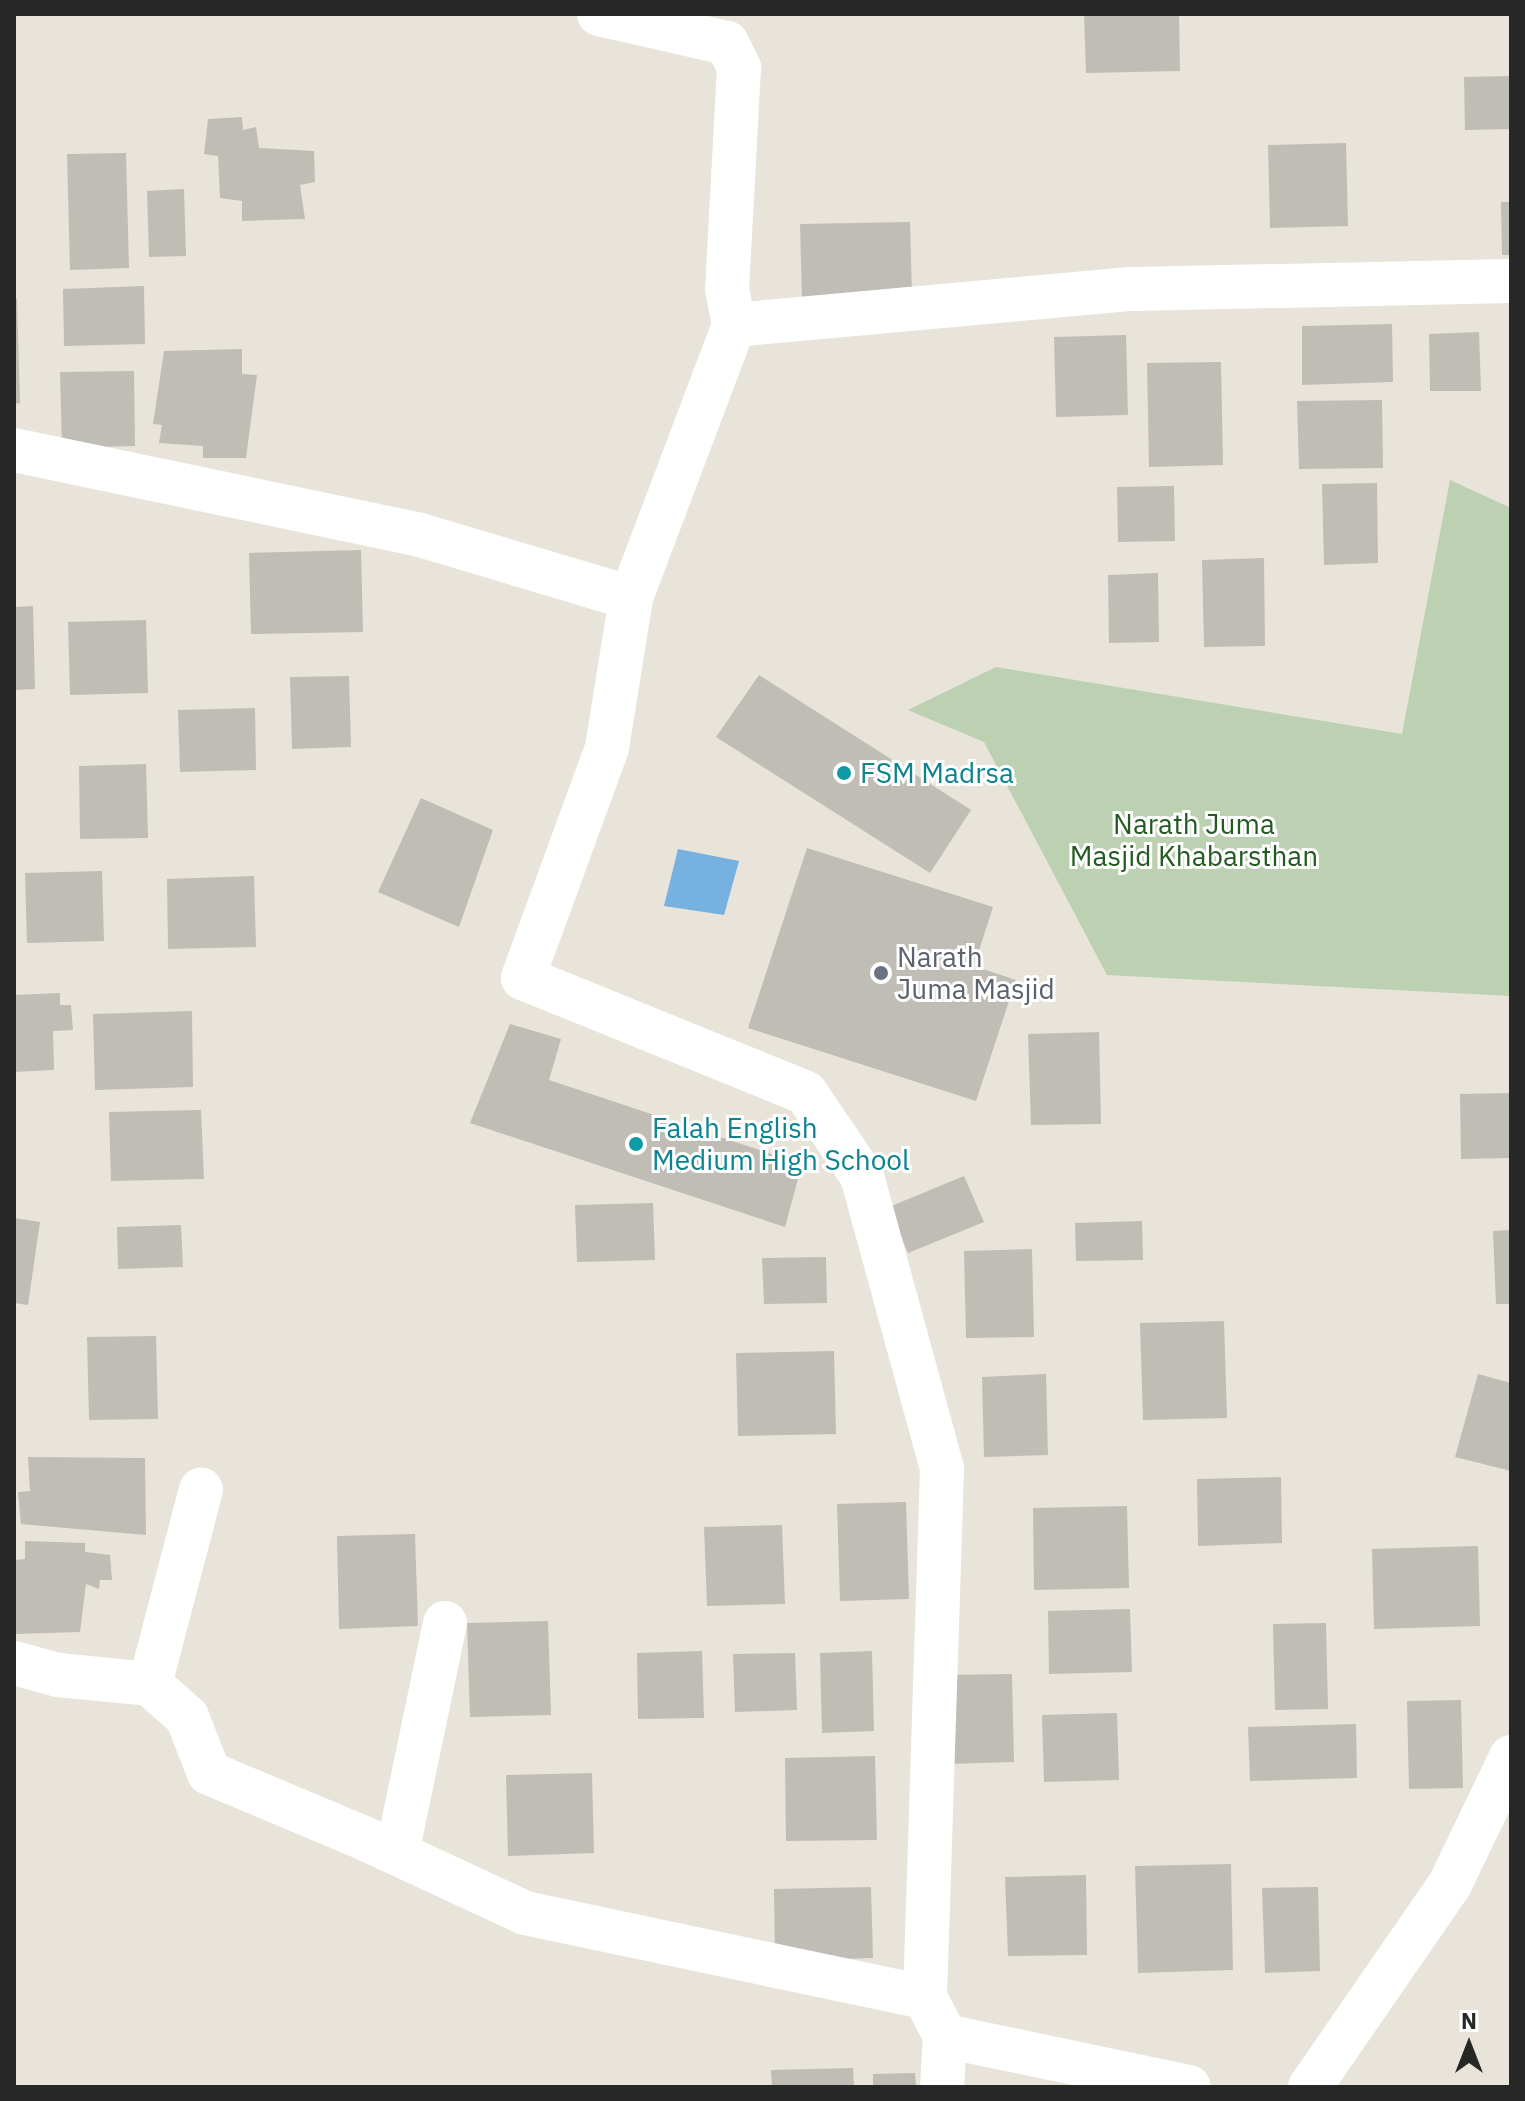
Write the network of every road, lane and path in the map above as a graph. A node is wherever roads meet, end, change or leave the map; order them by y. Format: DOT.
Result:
graph roads {
  1 [pos="599,14"];
  2 [pos="734,29"];
  3 [pos="1511,281"];
  4 [pos="734,325"];
  5 [pos="14,450"];
  6 [pos="631,598"];
  7 [pos="201,1490"];
  8 [pos="445,1623"];
  9 [pos="14,1663"];
  10 [pos="150,1684"];
  11 [pos="1511,1757"];
  12 [pos="397,1853"];
  13 [pos="925,1997"];
  14 [pos="945,2036"];
  15 [pos="942,2087"];
  16 [pos="1189,2087"];
  17 [pos="1310,2087"];
  1 -- 2 [label="street"];
  2 -- 4 [label="street"];
  3 -- 4 [label="street"];
  4 -- 6 [label="street"];
  5 -- 6 [label="street"];
  6 -- 13 [label="street"];
  7 -- 10 [label="street"];
  8 -- 12 [label="street"];
  9 -- 10 [label="street"];
  10 -- 12 [label="street"];
  11 -- 17 [label="street"];
  12 -- 13 [label="street"];
  13 -- 14 [label="street"];
  14 -- 15 [label="street"];
  14 -- 16 [label="street"];
}
